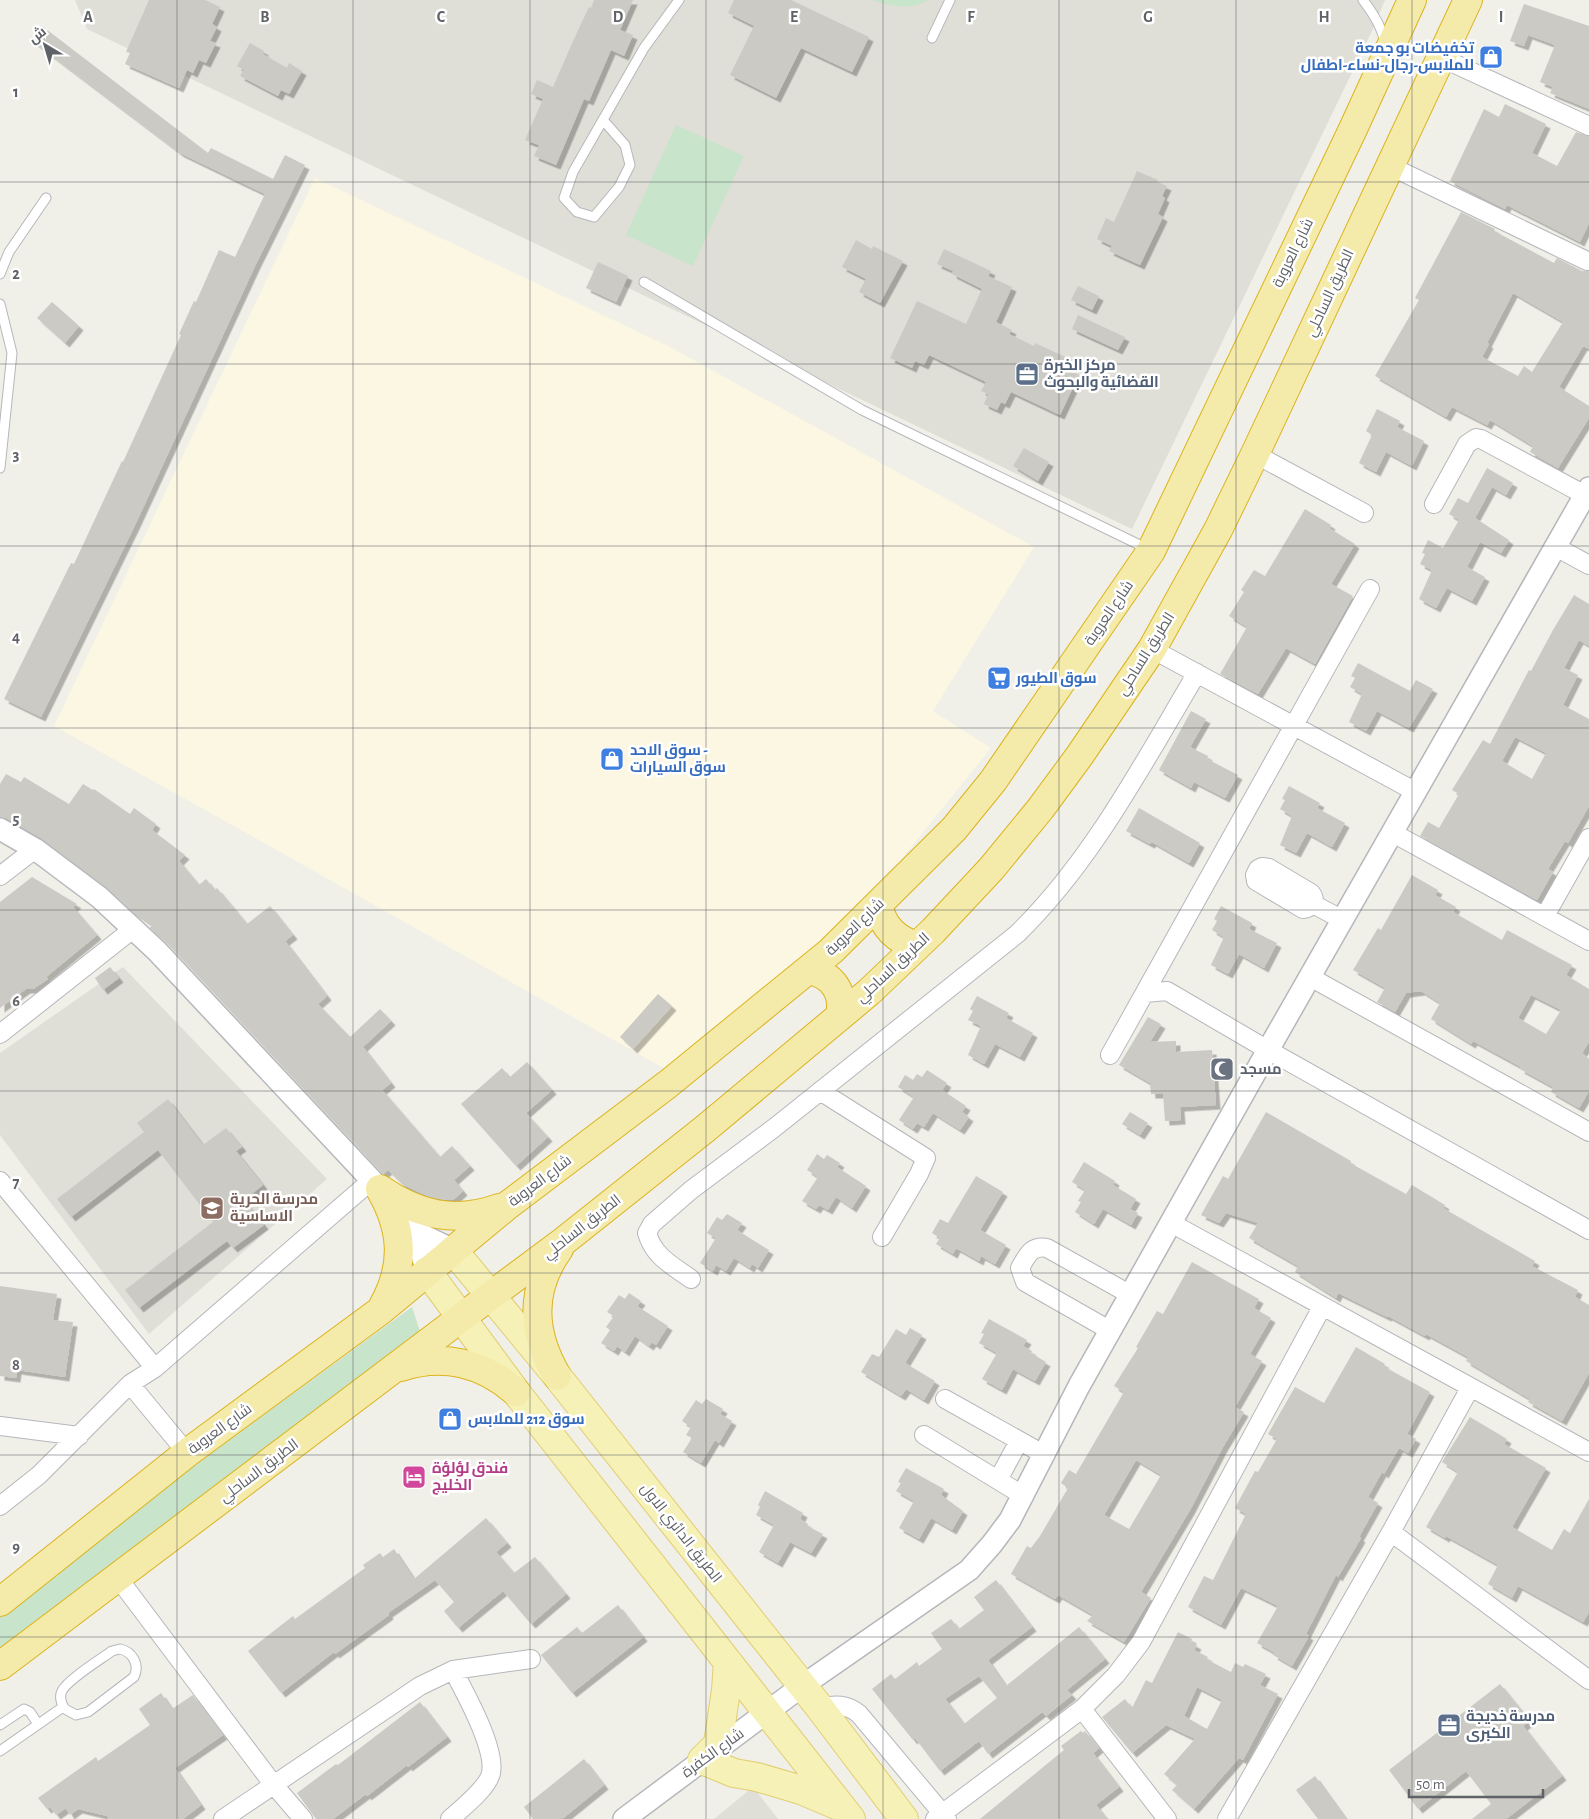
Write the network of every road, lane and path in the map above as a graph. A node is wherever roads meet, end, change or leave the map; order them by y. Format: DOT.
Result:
graph roads {
  1 [pos="679,0"];
  2 [pos="950,0"];
  3 [pos="1363,0"];
  4 [pos="1412,0"];
  5 [pos="1468,0"];
  6 [pos="932,38"];
  7 [pos="1387,56"];
  8 [pos="1442,58"];
  9 [pos="603,120"];
  10 [pos="1589,126"];
  11 [pos="1390,166"];
  12 [pos="46,198"];
  13 [pos="1588,260"];
  14 [pos="0,274"];
  15 [pos="644,282"];
  16 [pos="0,304"];
  17 [pos="1255,454"];
  18 [pos="0,468"];
  19 [pos="1587,492"];
  20 [pos="1434,504"];
  21 [pos="1364,513"];
  22 [pos="1556,547"];
  23 [pos="1151,551"];
  24 [pos="1589,565"];
  25 [pos="1370,589"];
  26 [pos="1152,649"];
  27 [pos="1197,672"];
  28 [pos="1294,725"];
  29 [pos="1416,792"];
  30 [pos="0,829"];
  31 [pos="1393,833"];
  32 [pos="1589,838"];
  33 [pos="35,849"];
  34 [pos="0,876"];
  35 [pos="1313,904"];
  36 [pos="878,905"];
  37 [pos="1545,916"];
  38 [pos="1342,920"];
  39 [pos="133,929"];
  40 [pos="1589,941"];
  41 [pos="917,946"];
  42 [pos="808,970"];
  43 [pos="1310,977"];
  44 [pos="1145,993"];
  45 [pos="840,1016"];
  46 [pos="0,1034"];
  47 [pos="1268,1050"];
  48 [pos="1110,1055"];
  49 [pos="820,1091"];
  50 [pos="1589,1132"];
  51 [pos="0,1181"];
  52 [pos="376,1185"];
  53 [pos="508,1205"];
  54 [pos="1172,1223"];
  55 [pos="1589,1230"];
  56 [pos="414,1231"];
  57 [pos="882,1237"];
  58 [pos="564,1241"];
  59 [pos="453,1250"];
  60 [pos="426,1271"];
  61 [pos="691,1279"];
  62 [pos="1131,1295"];
  63 [pos="491,1296"];
  64 [pos="1322,1307"];
  65 [pos="380,1311"];
  66 [pos="462,1317"];
  67 [pos="1111,1332"];
  68 [pos="154,1368"];
  69 [pos="395,1368"];
  70 [pos="557,1376"];
  71 [pos="130,1384"];
  72 [pos="1470,1388"];
  73 [pos="516,1392"];
  74 [pos="945,1399"];
  75 [pos="0,1426"];
  76 [pos="924,1435"];
  77 [pos="79,1436"];
  78 [pos="1019,1440"];
  79 [pos="1589,1452"];
  80 [pos="187,1453"];
  81 [pos="1045,1455"];
  82 [pos="998,1480"];
  83 [pos="1024,1496"];
  84 [pos="0,1506"];
  85 [pos="1391,1532"];
  86 [pos="118,1578"];
  87 [pos="0,1602"];
  88 [pos="531,1659"];
  89 [pos="728,1662"];
  90 [pos="0,1666"];
  91 [pos="453,1670"];
  92 [pos="1589,1680"];
  93 [pos="802,1686"];
  94 [pos="64,1707"];
  95 [pos="820,1708"];
  96 [pos="1082,1710"];
  97 [pos="768,1713"];
  98 [pos="38,1724"];
  99 [pos="0,1725"];
  100 [pos="0,1751"];
  101 [pos="702,1760"];
  102 [pos="273,1784"];
  103 [pos="847,1813"];
  104 [pos="941,1817"];
  105 [pos="223,1819"];
  106 [pos="303,1819"];
  107 [pos="450,1819"];
  108 [pos="624,1819"];
  109 [pos="904,1819"];
  110 [pos="1167,1819"];
  111 [pos="1227,1819"];
  1 -- 9 [label="lane"];
  2 -- 6 [label="lane"];
  3 -- 7 [label="lane"];
  4 -- 7 [label="highway, شارع العروبة"];
  5 -- 8 [label="highway, الطريق الساحلي"];
  7 -- 23 [label="highway, شارع العروبة"];
  8 -- 10 [label="street"];
  8 -- 11 [label="highway, الطريق الساحلي"];
  9 -- 9 [label="lane"];
  11 -- 13 [label="street"];
  11 -- 17 [label="highway, الطريق الساحلي"];
  12 -- 14 [label="lane"];
  15 -- 23 [label="lane"];
  16 -- 18 [label="lane"];
  17 -- 21 [label="street"];
  17 -- 26 [label="highway, الطريق الساحلي"];
  19 -- 20 [label="street"];
  19 -- 22 [label="street, شارع الكفرة"];
  22 -- 24 [label="street"];
  22 -- 29 [label="street, شارع الكفرة"];
  23 -- 36 [label="highway, شارع العروبة"];
  25 -- 28 [label="street"];
  26 -- 27 [label="street"];
  26 -- 41 [label="highway, الطريق الساحلي"];
  27 -- 28 [label="street"];
  27 -- 49 [label="street"];
  28 -- 29 [label="street"];
  28 -- 44 [label="street"];
  29 -- 31 [label="street, شارع الكفرة"];
  30 -- 33 [label="street"];
  31 -- 37 [label="street"];
  31 -- 38 [label="street, شارع الكفرة"];
  32 -- 37 [label="street"];
  33 -- 34 [label="street"];
  33 -- 39 [label="street"];
  35 -- 38 [label="street"];
  36 -- 41 [label="highway"];
  36 -- 42 [label="highway, شارع العروبة"];
  37 -- 40 [label="street"];
  38 -- 43 [label="street, شارع الكفرة"];
  39 -- 46 [label="street"];
  39 -- 52 [label="street"];
  41 -- 45 [label="highway, الطريق الساحلي"];
  42 -- 45 [label="highway"];
  42 -- 53 [label="highway, شارع العروبة"];
  43 -- 47 [label="street, شارع الكفرة"];
  43 -- 50 [label="street"];
  44 -- 47 [label="street"];
  44 -- 48 [label="street"];
  45 -- 58 [label="highway, الطريق الساحلي"];
  47 -- 54 [label="street, شارع الكفرة"];
  47 -- 55 [label="street"];
  49 -- 57 [label="street"];
  49 -- 61 [label="street"];
  51 -- 68 [label="street"];
  52 -- 53 [label="highway"];
  52 -- 56 [label="street"];
  52 -- 65 [label="highway"];
  52 -- 68 [label="street"];
  53 -- 59 [label="highway, شارع العروبة"];
  54 -- 62 [label="street, شارع الكفرة"];
  54 -- 64 [label="street"];
  56 -- 59 [label="street"];
  56 -- 60 [label="street"];
  58 -- 63 [label="highway, الطريق الساحلي"];
  58 -- 70 [label="highway"];
  59 -- 60 [label="highway, شارع العروبة"];
  59 -- 63 [label="main road, الطريق الدائري الاول"];
  60 -- 65 [label="highway, شارع العروبة"];
  60 -- 66 [label="main road"];
  62 -- 67 [label="street, شارع الكفرة"];
  62 -- 67 [label="street"];
  63 -- 66 [label="highway, الطريق الساحلي"];
  63 -- 70 [label="main road, الطريق الدائري الاول"];
  64 -- 72 [label="street"];
  64 -- 96 [label="street"];
  65 -- 80 [label="highway, شارع العروبة"];
  66 -- 69 [label="highway, الطريق الساحلي"];
  66 -- 73 [label="main road"];
  67 -- 81 [label="street, شارع الكفرة"];
  68 -- 71 [label="street"];
  69 -- 73 [label="highway"];
  69 -- 86 [label="highway, الطريق الساحلي"];
  70 -- 93 [label="main road, الطريق الدائري الاول"];
  71 -- 77 [label="street"];
  71 -- 80 [label="street"];
  72 -- 79 [label="street"];
  72 -- 85 [label="street"];
  73 -- 89 [label="main road"];
  74 -- 78 [label="street"];
  75 -- 77 [label="street"];
  76 -- 82 [label="street"];
  77 -- 84 [label="street"];
  78 -- 81 [label="street"];
  78 -- 82 [label="street"];
  80 -- 87 [label="highway, شارع العروبة"];
  81 -- 83 [label="street, شارع الكفرة"];
  82 -- 83 [label="street"];
  83 -- 93 [label="street, شارع الكفرة"];
  85 -- 92 [label="street"];
  85 -- 111 [label="street"];
  86 -- 90 [label="highway, الطريق الساحلي"];
  86 -- 102 [label="street"];
  88 -- 91 [label="street"];
  89 -- 97 [label="main road"];
  89 -- 101 [label="main road"];
  91 -- 102 [label="street"];
  91 -- 107 [label="street"];
  93 -- 95 [label="main road, الطريق الدائري الاول"];
  93 -- 97 [label="street, شارع الكفرة"];
  94 -- 94 [label="lane"];
  94 -- 98 [label="lane"];
  95 -- 104 [label="street"];
  95 -- 109 [label="main road, الطريق الدائري الاول"];
  96 -- 104 [label="street"];
  96 -- 110 [label="street"];
  97 -- 101 [label="street, شارع الكفرة"];
  97 -- 103 [label="main road"];
  98 -- 99 [label="lane"];
  98 -- 100 [label="lane"];
  101 -- 103 [label="main road"];
  101 -- 108 [label="street, شارع الكفرة"];
  102 -- 105 [label="street"];
  102 -- 106 [label="street"];
}
